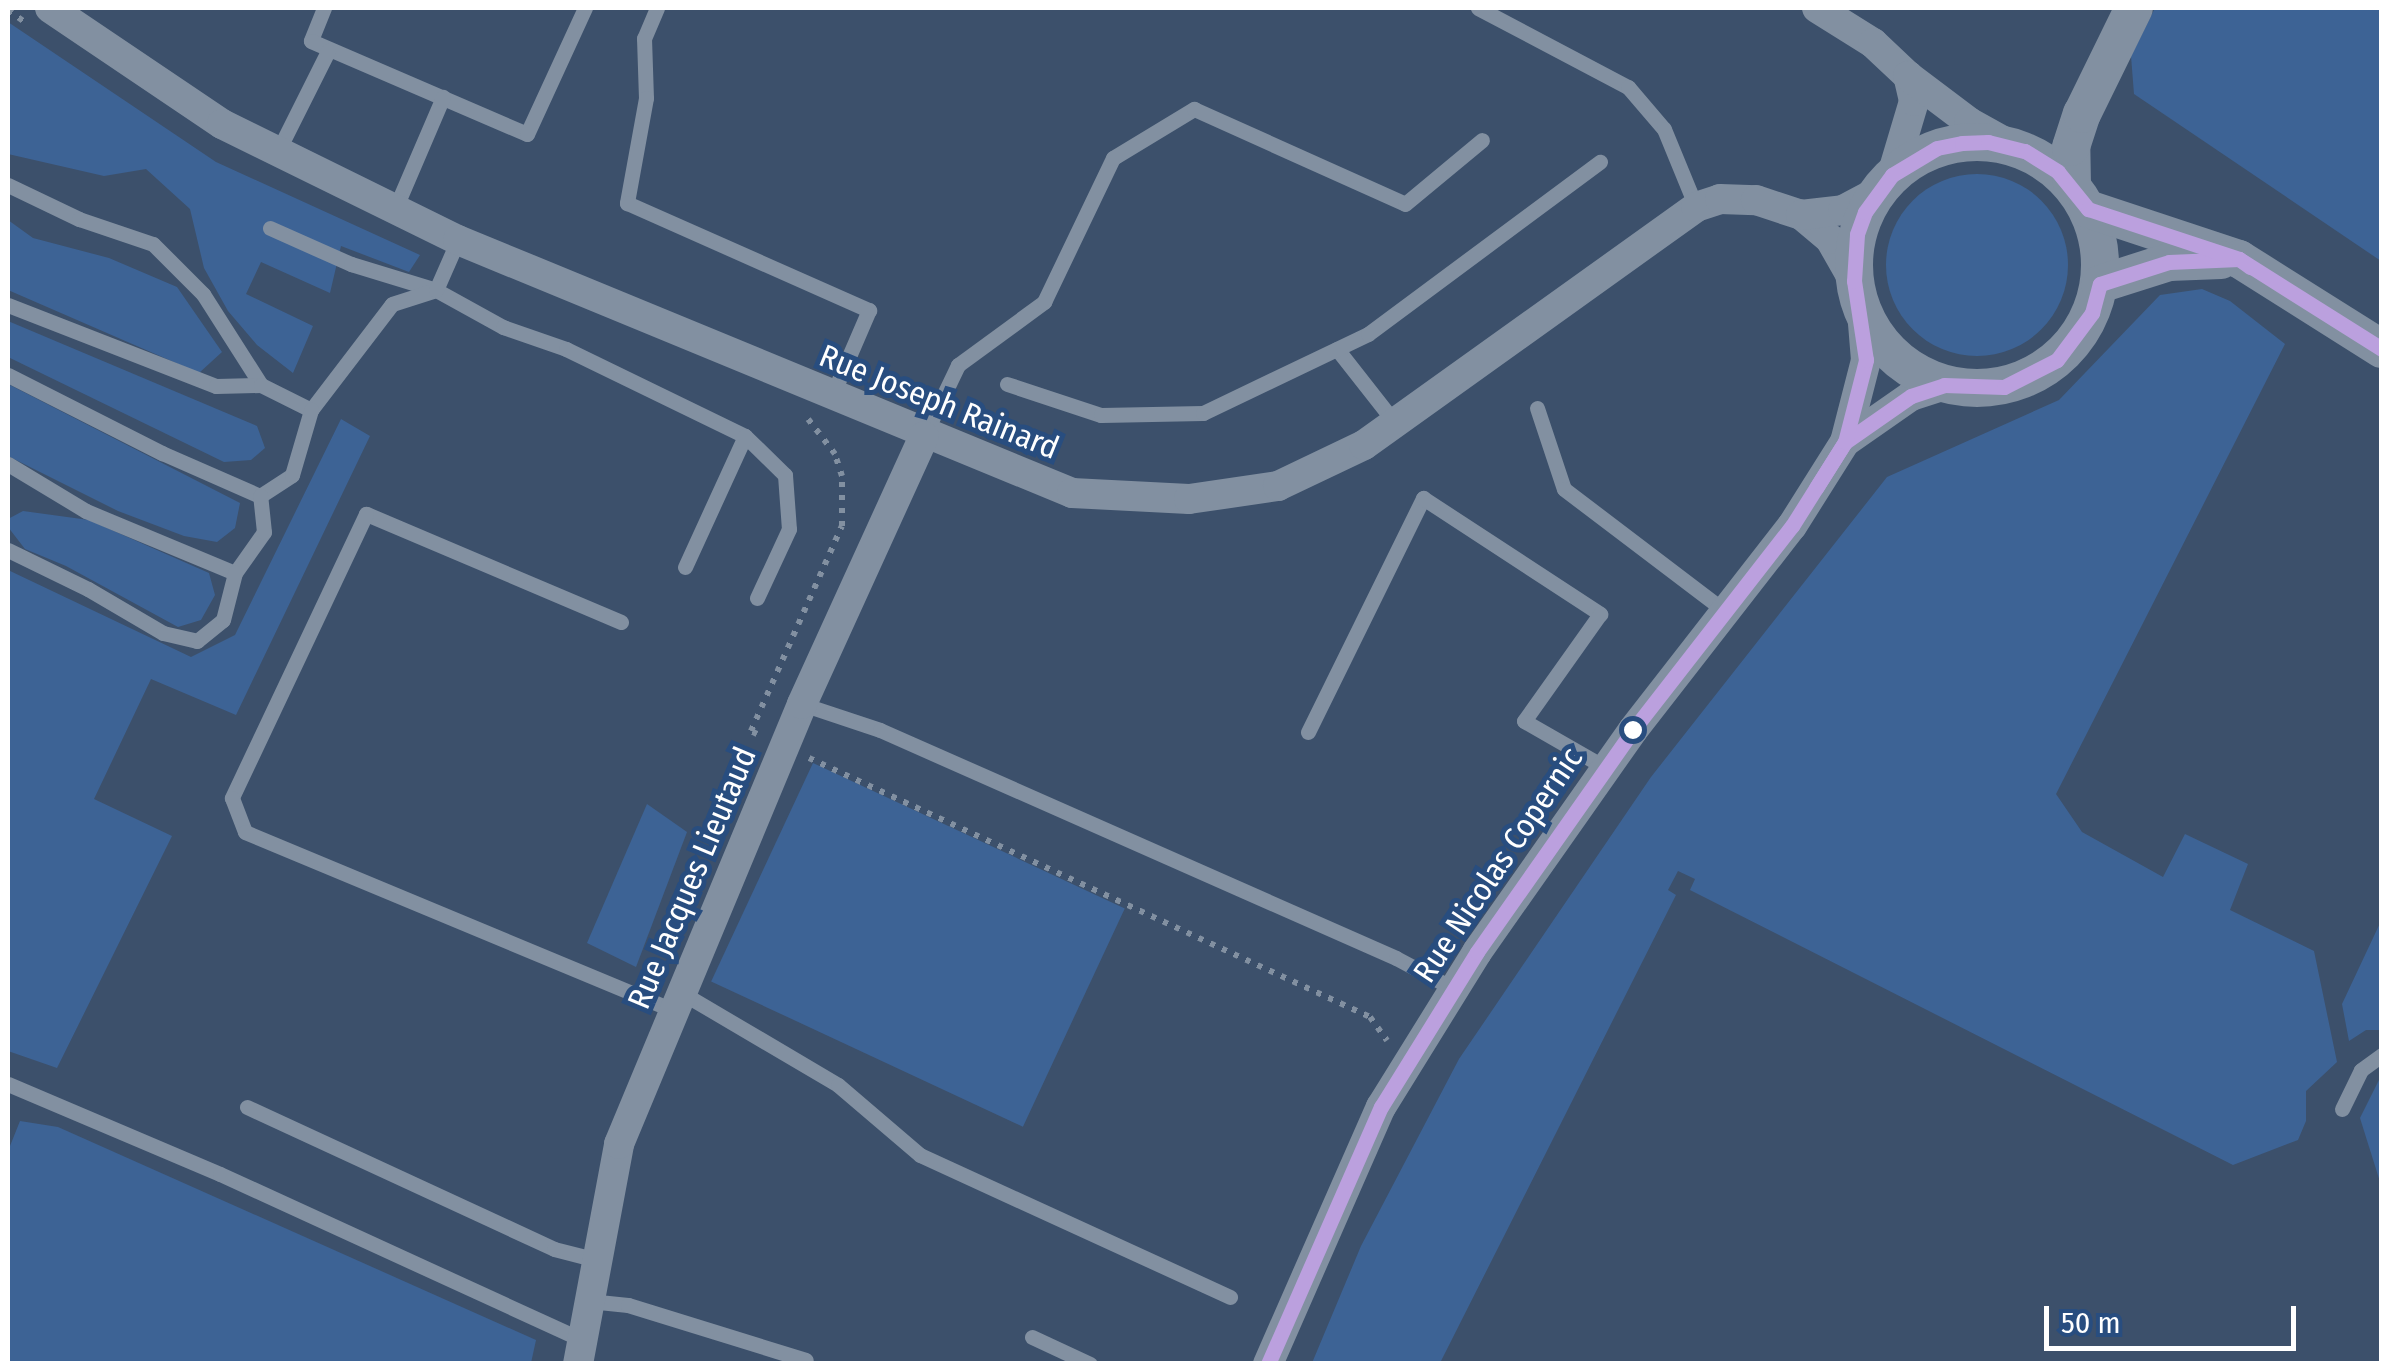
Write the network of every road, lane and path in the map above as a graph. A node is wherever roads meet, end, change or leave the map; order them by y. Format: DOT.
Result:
graph roads {
  1 [pos="50,8"];
  2 [pos="324,8"];
  3 [pos="585,8"];
  4 [pos="657,8"];
  5 [pos="1478,8"];
  6 [pos="1817,8"];
  7 [pos="2134,8"];
  8 [pos="328,51"];
  9 [pos="1908,76"];
  10 [pos="443,97"];
  11 [pos="2082,114"];
  12 [pos="1482,140"];
  13 [pos="2019,149"];
  14 [pos="278,151"];
  15 [pos="1600,162"];
  16 [pos="1885,183"];
  17 [pos="8,185"];
  18 [pos="2080,198"];
  19 [pos="1696,207"];
  20 [pos="395,209"];
  21 [pos="1801,216"];
  22 [pos="270,228"];
  23 [pos="458,240"];
  24 [pos="2238,260"];
  25 [pos="2100,284"];
  26 [pos="436,290"];
  27 [pos="1858,296"];
  28 [pos="8,305"];
  29 [pos="1337,348"];
  30 [pos="2382,350"];
  31 [pos="8,375"];
  32 [pos="1007,384"];
  33 [pos="261,385"];
  34 [pos="1944,385"];
  35 [pos="832,396"];
  36 [pos="1537,408"];
  37 [pos="311,410"];
  38 [pos="1395,423"];
  39 [pos="745,436"];
  40 [pos="924,436"];
  41 [pos="1845,442"];
  42 [pos="8,467"];
  43 [pos="260,496"];
  44 [pos="8,550"];
  45 [pos="685,567"];
  46 [pos="235,573"];
  47 [pos="757,598"];
  48 [pos="1725,611"];
  49 [pos="621,622"];
  50 [pos="802,704"];
  51 [pos="1308,732"];
  52 [pos="803,756"];
  53 [pos="1606,768"];
  54 [pos="1454,989"];
  55 [pos="678,1002"];
  56 [pos="1391,1046"];
  57 [pos="2382,1055"];
  58 [pos="8,1084"];
  59 [pos="247,1107"];
  60 [pos="2342,1109"];
  61 [pos="597,1260"];
  62 [pos="1230,1297"];
  63 [pos="589,1301"];
  64 [pos="1032,1337"];
  65 [pos="581,1352"];
  66 [pos="806,1360"];
  67 [pos="1090,1364"];
  68 [pos="1268,1364"];
  1 -- 14 [label="street, Rue Joseph Rainard"];
  2 -- 8 [label="lane"];
  3 -- 10 [label="lane"];
  4 -- 35 [label="lane"];
  5 -- 19 [label="lane"];
  6 -- 9 [label="street"];
  7 -- 11 [label="street"];
  8 -- 10 [label="lane"];
  8 -- 14 [label="lane"];
  9 -- 13 [label="street"];
  9 -- 16 [label="street"];
  10 -- 20 [label="lane"];
  11 -- 13 [label="street"];
  11 -- 18 [label="street"];
  12 -- 40 [label="lane"];
  13 -- 16 [label="street"];
  13 -- 18 [label="street"];
  14 -- 20 [label="street, Rue Joseph Rainard"];
  15 -- 29 [label="lane"];
  16 -- 21 [label="street"];
  16 -- 27 [label="street"];
  17 -- 33 [label="lane"];
  18 -- 24 [label="street"];
  18 -- 25 [label="street"];
  19 -- 21 [label="street, Rue Joseph Rainard"];
  19 -- 38 [label="street, Rue Joseph Rainard"];
  20 -- 23 [label="street, Rue Joseph Rainard"];
  21 -- 27 [label="street"];
  22 -- 26 [label="lane"];
  23 -- 26 [label="lane"];
  23 -- 35 [label="street, Rue Joseph Rainard"];
  24 -- 25 [label="street"];
  24 -- 30 [label="street"];
  25 -- 34 [label="street"];
  26 -- 37 [label="lane"];
  26 -- 39 [label="lane"];
  27 -- 34 [label="street"];
  27 -- 41 [label="street"];
  28 -- 33 [label="lane"];
  29 -- 32 [label="lane"];
  29 -- 38 [label="lane"];
  31 -- 43 [label="lane"];
  33 -- 37 [label="lane"];
  34 -- 41 [label="street"];
  35 -- 40 [label="street, Rue Joseph Rainard"];
  36 -- 48 [label="lane"];
  37 -- 43 [label="lane"];
  38 -- 40 [label="street, Rue Joseph Rainard"];
  39 -- 45 [label="lane"];
  39 -- 47 [label="lane"];
  40 -- 50 [label="street, Rue Jacques Lieutaud"];
  41 -- 48 [label="street, Rue Nicolas Copernic"];
  42 -- 46 [label="lane"];
  43 -- 46 [label="lane"];
  44 -- 46 [label="lane"];
  48 -- 53 [label="street, Rue Nicolas Copernic"];
  49 -- 55 [label="lane"];
  50 -- 54 [label="lane"];
  50 -- 55 [label="street, Rue Jacques Lieutaud"];
  51 -- 53 [label="lane"];
  52 -- 56 [label="path"];
  53 -- 54 [label="street, Rue Nicolas Copernic"];
  54 -- 68 [label="street, Rue Nicolas Copernic"];
  55 -- 61 [label="street, Rue Jacques Lieutaud"];
  55 -- 62 [label="lane"];
  57 -- 60 [label="lane"];
  58 -- 65 [label="lane"];
  59 -- 61 [label="lane"];
  61 -- 63 [label="street, Rue Jacques Lieutaud"];
  63 -- 65 [label="street, Rue Jacques Lieutaud"];
  63 -- 66 [label="lane"];
  64 -- 67 [label="lane"];
}
